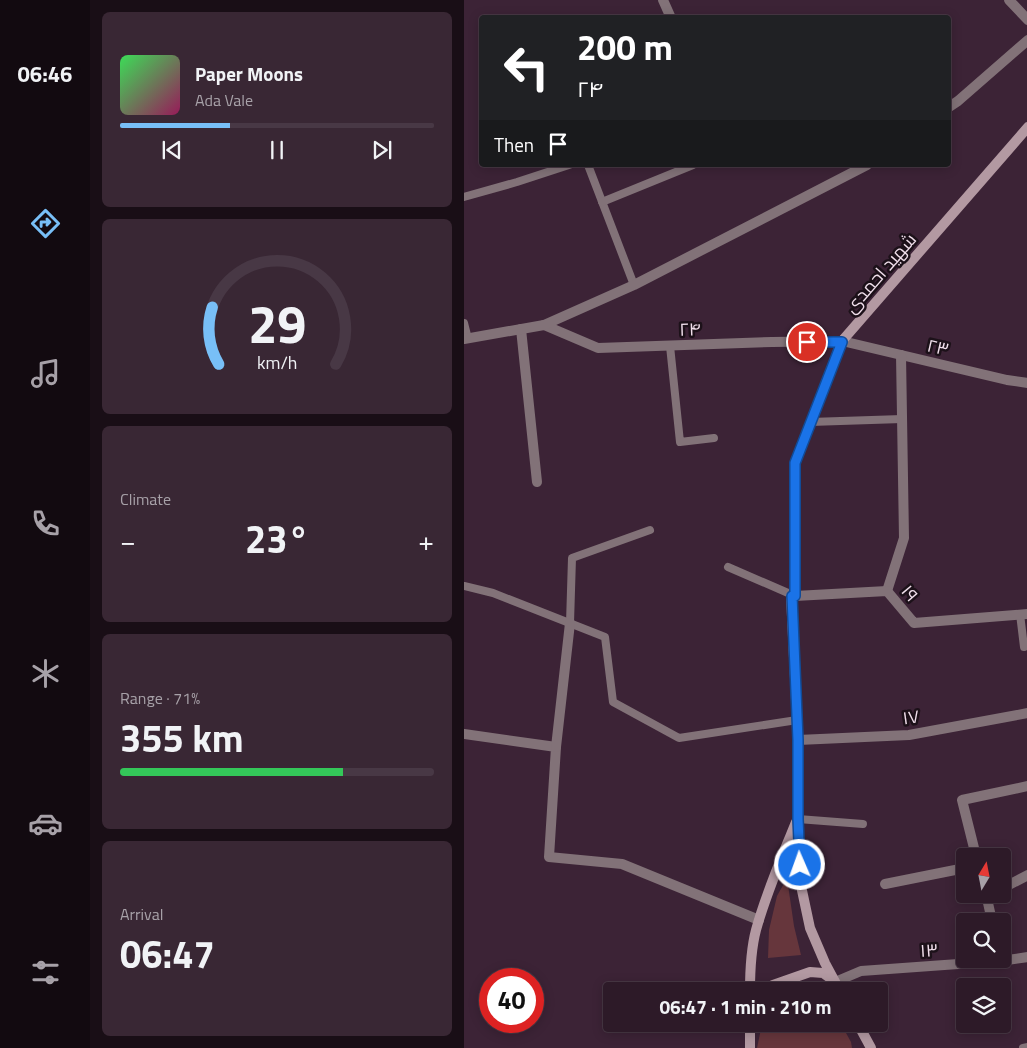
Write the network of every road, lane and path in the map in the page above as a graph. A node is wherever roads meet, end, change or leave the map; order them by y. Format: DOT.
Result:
graph roads {
  1 [pos="663,0"];
  2 [pos="1008,0"];
  3 [pos="670,15"];
  4 [pos="1027,20"];
  5 [pos="1027,40"];
  6 [pos="951,106"];
  7 [pos="1027,127"];
  8 [pos="563,167"];
  9 [pos="589,167"];
  10 [pos="688,167"];
  11 [pos="863,167"];
  12 [pos="464,197"];
  13 [pos="602,202"];
  14 [pos="634,285"];
  15 [pos="464,323"];
  16 [pos="544,325"];
  17 [pos="521,329"];
  18 [pos="466,339"];
  19 [pos="842,342"];
  20 [pos="670,346"];
  21 [pos="901,355"];
  22 [pos="1027,383"];
  23 [pos="902,419"];
  24 [pos="810,422"];
  25 [pos="714,438"];
  26 [pos="537,482"];
  27 [pos="650,530"];
  28 [pos="728,567"];
  29 [pos="464,586"];
  30 [pos="887,591"];
  31 [pos="795,596"];
  32 [pos="1024,614"];
  33 [pos="570,623"];
  34 [pos="1024,647"];
  35 [pos="1027,713"];
  36 [pos="797,720"];
  37 [pos="464,734"];
  38 [pos="798,740"];
  39 [pos="556,747"];
  40 [pos="1027,786"];
  41 [pos="798,819"];
  42 [pos="863,824"];
  43 [pos="974,848"];
  44 [pos="956,870"];
  45 [pos="1027,874"];
  46 [pos="1012,883"];
  47 [pos="885,884"];
  48 [pos="759,920"];
  49 [pos="1027,957"];
  50 [pos="1011,959"];
  51 [pos="956,964"];
  52 [pos="751,982"];
  53 [pos="781,982"];
  54 [pos="835,982"];
  55 [pos="750,1032"];
  56 [pos="862,1032"];
  57 [pos="1027,1047"];
  58 [pos="750,1048"];
  59 [pos="871,1048"];
  60 [pos="1023,1048"];
  1 -- 3 [label="street"];
  2 -- 4 [label="street"];
  5 -- 6 [label="street"];
  7 -- 19 [label="street, شهید احمدی"];
  8 -- 12 [label="lane"];
  9 -- 13 [label="lane"];
  10 -- 13 [label="lane"];
  11 -- 14 [label="street"];
  13 -- 14 [label="lane"];
  14 -- 16 [label="street"];
  15 -- 18 [label="lane"];
  16 -- 17 [label="street"];
  16 -- 20 [label="street, ۲۴"];
  17 -- 18 [label="street"];
  17 -- 26 [label="street"];
  19 -- 20 [label="street, ۲۴"];
  19 -- 21 [label="street, ۲۳"];
  19 -- 24 [label="street, شهید احمدی"];
  20 -- 25 [label="lane"];
  21 -- 22 [label="street, ۲۳"];
  21 -- 23 [label="street"];
  23 -- 24 [label="lane"];
  23 -- 30 [label="street"];
  24 -- 31 [label="street, شهید احمدی"];
  27 -- 33 [label="lane"];
  28 -- 31 [label="lane"];
  29 -- 33 [label="lane"];
  30 -- 31 [label="street, ۱۹"];
  30 -- 32 [label="street, ۱۹"];
  31 -- 36 [label="street, شهید احمدی"];
  32 -- 34 [label="lane"];
  33 -- 36 [label="lane"];
  33 -- 39 [label="street"];
  35 -- 38 [label="street, ۱۷"];
  36 -- 38 [label="street, شهید احمدی"];
  37 -- 39 [label="street"];
  38 -- 41 [label="street, شهید احمدی"];
  39 -- 48 [label="street"];
  40 -- 43 [label="street"];
  41 -- 42 [label="lane"];
  41 -- 48 [label="street, شهید احمدی"];
  41 -- 54 [label="street, شهید احمدی"];
  44 -- 47 [label="street"];
  45 -- 46 [label="street"];
  48 -- 52 [label="street, شهید احمدی"];
  49 -- 50 [label="street, ۱۳"];
  51 -- 54 [label="street, ۱۳"];
  53 -- 54 [label="street"];
  55 -- 58 [label="street"];
  56 -- 59 [label="street"];
  57 -- 60 [label="lane"];
}
